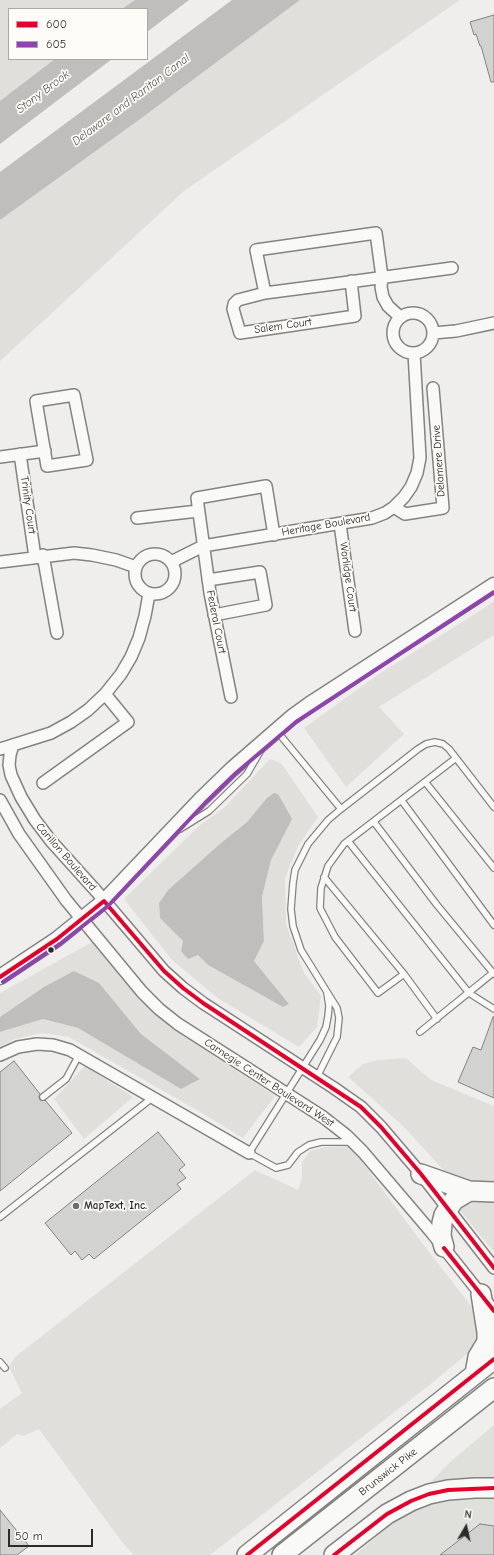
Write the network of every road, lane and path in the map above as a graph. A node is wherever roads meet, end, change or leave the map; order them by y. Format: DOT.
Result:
graph roads {
  1 [pos="452,268"];
  2 [pos="382,277"];
  3 [pos="351,281"];
  4 [pos="265,293"];
  5 [pos="400,317"];
  6 [pos="494,323"];
  7 [pos="433,333"];
  8 [pos="414,354"];
  9 [pos="433,388"];
  10 [pos="44,451"];
  11 [pos="20,454"];
  12 [pos="0,457"];
  13 [pos="394,507"];
  14 [pos="198,510"];
  15 [pos="137,518"];
  16 [pos="340,524"];
  17 [pos="274,534"];
  18 [pos="203,546"];
  19 [pos="39,556"];
  20 [pos="0,562"];
  21 [pos="171,562"];
  22 [pos="136,567"];
  23 [pos="208,580"];
  24 [pos="494,585"];
  25 [pos="149,594"];
  26 [pos="214,615"];
  27 [pos="356,631"];
  28 [pos="57,633"];
  29 [pos="105,694"];
  30 [pos="231,697"];
  31 [pos="273,733"];
  32 [pos="13,745"];
  33 [pos="0,749"];
  34 [pos="456,758"];
  35 [pos="43,783"];
  36 [pos="426,783"];
  37 [pos="0,800"];
  38 [pos="402,800"];
  39 [pos="494,807"];
  40 [pos="341,809"];
  41 [pos="374,822"];
  42 [pos="348,841"];
  43 [pos="494,868"];
  44 [pos="324,877"];
  45 [pos="104,901"];
  46 [pos="82,919"];
  47 [pos="494,925"];
  48 [pos="494,973"];
  49 [pos="404,974"];
  50 [pos="2,976"];
  51 [pos="327,990"];
  52 [pos="469,993"];
  53 [pos="494,1009"];
  54 [pos="436,1019"];
  55 [pos="420,1032"];
  56 [pos="0,1055"];
  57 [pos="79,1055"];
  58 [pos="303,1068"];
  59 [pos="317,1077"];
  60 [pos="287,1094"];
  61 [pos="43,1097"];
  62 [pos="152,1098"];
  63 [pos="353,1142"];
  64 [pos="250,1153"];
  65 [pos="421,1174"];
  66 [pos="469,1191"];
  67 [pos="494,1192"];
  68 [pos="447,1208"];
  69 [pos="0,1217"];
  70 [pos="444,1247"];
  71 [pos="494,1268"];
  72 [pos="481,1294"];
  73 [pos="494,1311"];
  74 [pos="494,1359"];
  75 [pos="0,1362"];
  76 [pos="5,1368"];
  77 [pos="475,1374"];
  78 [pos="494,1388"];
  79 [pos="494,1488"];
  80 [pos="246,1555"];
  81 [pos="282,1555"];
  82 [pos="334,1555"];
  1 -- 2 [label="street, Salem Court"];
  2 -- 3 [label="street, Salem Court"];
  2 -- 4 [label="street"];
  2 -- 5 [label="street"];
  3 -- 4 [label="street, Salem Court"];
  3 -- 4 [label="street, Salem Court"];
  5 -- 7 [label="street"];
  5 -- 8 [label="street"];
  6 -- 7 [label="street"];
  7 -- 8 [label="street"];
  8 -- 13 [label="street, Heritage Boulevard"];
  9 -- 13 [label="street, Delamere Drive"];
  10 -- 10 [label="street"];
  10 -- 11 [label="street"];
  11 -- 12 [label="street"];
  11 -- 19 [label="street, Trinity Court"];
  13 -- 16 [label="street, Heritage Boulevard"];
  14 -- 15 [label="street"];
  14 -- 17 [label="street"];
  14 -- 18 [label="street, Federal Court"];
  16 -- 17 [label="street, Heritage Boulevard"];
  16 -- 27 [label="street, Worlidge Court"];
  17 -- 18 [label="street, Heritage Boulevard"];
  18 -- 21 [label="street, Heritage Boulevard"];
  18 -- 23 [label="street, Federal Court"];
  19 -- 20 [label="street"];
  19 -- 22 [label="street"];
  19 -- 28 [label="street, Trinity Court"];
  21 -- 22 [label="street"];
  21 -- 25 [label="street"];
  22 -- 25 [label="street"];
  23 -- 26 [label="street, Federal Court"];
  23 -- 26 [label="street"];
  24 -- 31 [label="street"];
  25 -- 29 [label="street"];
  26 -- 30 [label="street, Federal Court"];
  29 -- 32 [label="street"];
  29 -- 35 [label="street"];
  31 -- 40 [label="lane"];
  31 -- 45 [label="street"];
  32 -- 33 [label="street"];
  32 -- 45 [label="street, Carillon Boulevard"];
  34 -- 36 [label="lane"];
  34 -- 39 [label="lane"];
  34 -- 40 [label="lane"];
  36 -- 38 [label="lane"];
  36 -- 43 [label="lane"];
  37 -- 46 [label="street, Carillon Boulevard"];
  38 -- 41 [label="lane"];
  38 -- 47 [label="lane"];
  40 -- 51 [label="lane"];
  41 -- 42 [label="lane"];
  41 -- 48 [label="lane"];
  42 -- 44 [label="lane"];
  42 -- 52 [label="lane"];
  44 -- 49 [label="lane"];
  44 -- 49 [label="lane"];
  45 -- 46 [label="street"];
  45 -- 58 [label="street"];
  46 -- 50 [label="street"];
  46 -- 60 [label="street, Carnegie Center Boulevard West"];
  48 -- 52 [label="lane"];
  49 -- 54 [label="lane"];
  51 -- 58 [label="lane"];
  51 -- 59 [label="lane"];
  52 -- 53 [label="lane"];
  52 -- 54 [label="lane"];
  54 -- 55 [label="lane"];
  56 -- 57 [label="street"];
  57 -- 61 [label="lane"];
  57 -- 62 [label="street"];
  58 -- 59 [label="street"];
  58 -- 60 [label="lane"];
  59 -- 65 [label="street"];
  60 -- 63 [label="street, Carnegie Center Boulevard West"];
  60 -- 64 [label="lane"];
  62 -- 64 [label="street"];
  62 -- 69 [label="lane"];
  63 -- 64 [label="lane"];
  63 -- 70 [label="street, Carnegie Center Boulevard West"];
  65 -- 66 [label="highway"];
  65 -- 68 [label="street"];
  66 -- 67 [label="highway"];
  66 -- 68 [label="highway"];
  68 -- 70 [label="highway"];
  68 -- 71 [label="street"];
  70 -- 72 [label="street, Carnegie Center Boulevard West"];
  72 -- 73 [label="street, Carnegie Center Boulevard West"];
  72 -- 77 [label="highway"];
  74 -- 77 [label="highway, Brunswick Pike"];
  75 -- 76 [label="lane"];
  77 -- 80 [label="highway, Brunswick Pike"];
  78 -- 81 [label="highway, Brunswick Pike"];
  79 -- 82 [label="highway"];
}
